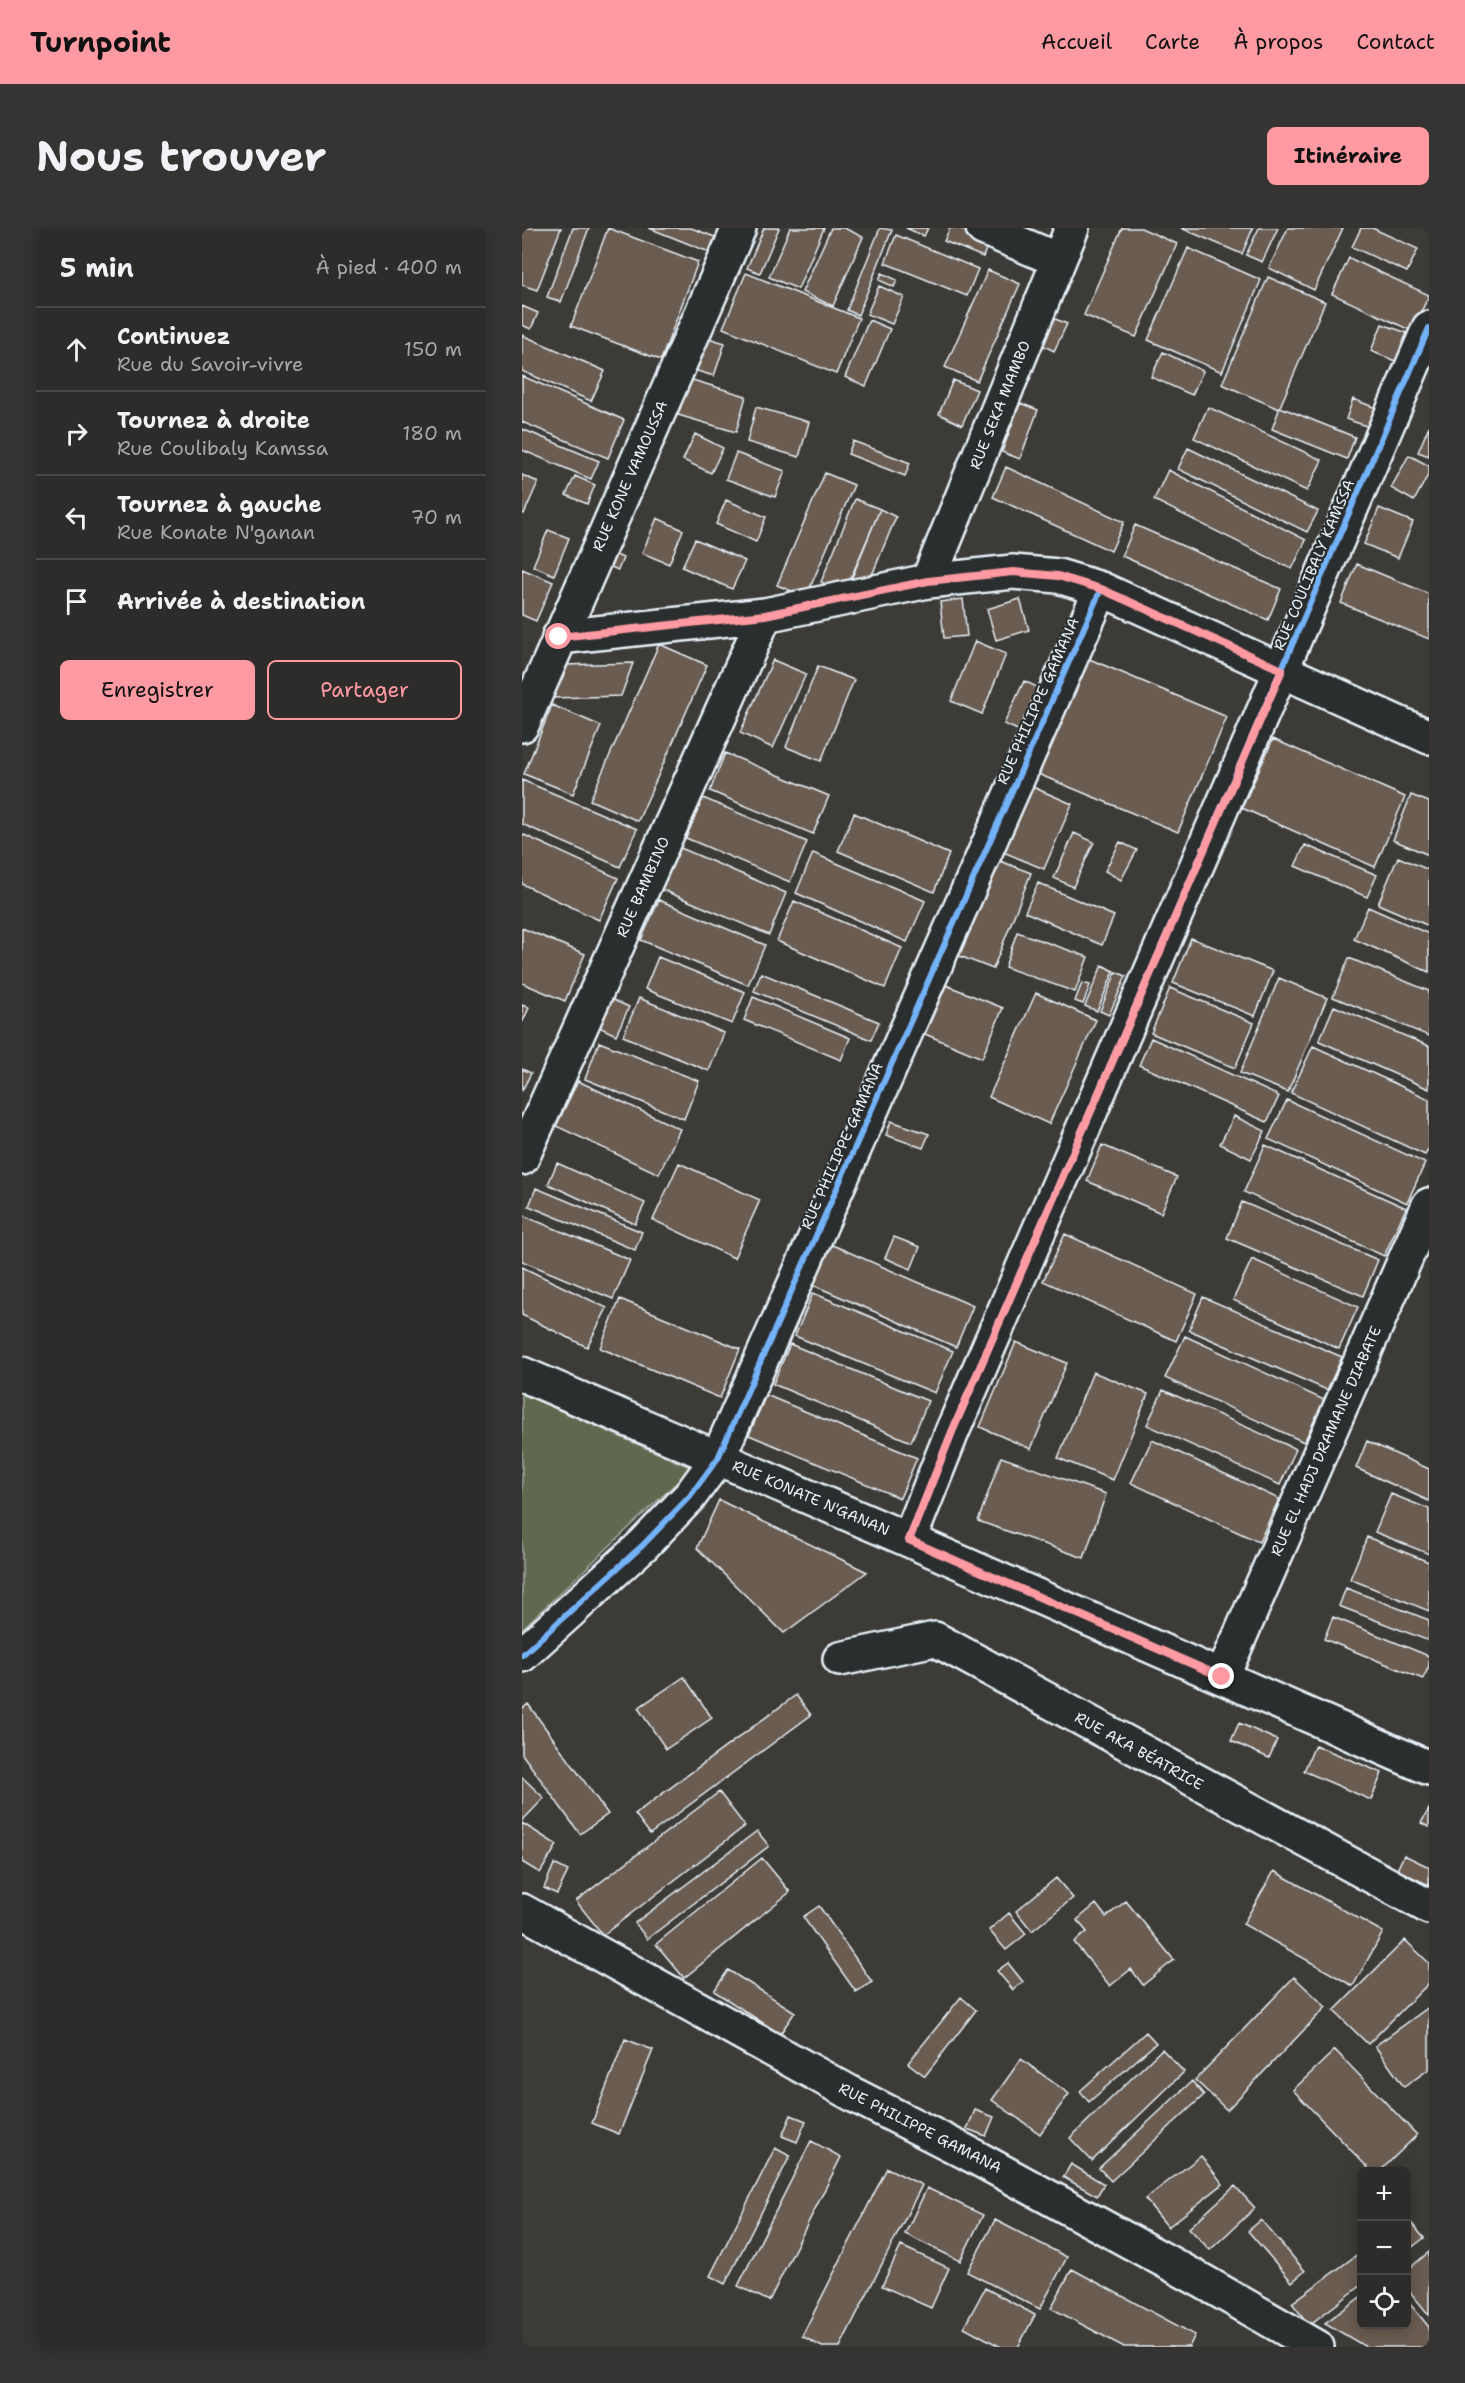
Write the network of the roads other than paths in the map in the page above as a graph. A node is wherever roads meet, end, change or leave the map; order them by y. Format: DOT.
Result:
graph roads {
  1 [pos="739,228"];
  2 [pos="983,228"];
  3 [pos="1072,228"];
  4 [pos="1058,260"];
  5 [pos="1429,328"];
  6 [pos="928,581"];
  7 [pos="1101,589"];
  8 [pos="765,615"];
  9 [pos="559,637"];
  10 [pos="1282,670"];
  11 [pos="522,725"];
  12 [pos="1429,737"];
  13 [pos="522,1158"];
  14 [pos="1429,1205"];
  15 [pos="522,1374"];
  16 [pos="718,1458"];
  17 [pos="909,1540"];
  18 [pos="522,1655"];
  19 [pos="840,1659"];
  20 [pos="1222,1677"];
  21 [pos="1429,1768"];
  22 [pos="1429,1907"];
  23 [pos="522,1911"];
  24 [pos="1317,2347"];
  1 -- 9 [label="street, RUE KONE VAMOUSSA"];
  2 -- 4 [label="street"];
  3 -- 4 [label="street, RUE SEKA MAMBO"];
  4 -- 6 [label="street, RUE SEKA MAMBO"];
  5 -- 10 [label="street, RUE COULIBALY KAMSSA"];
  6 -- 7 [label="street"];
  6 -- 8 [label="street"];
  7 -- 10 [label="street"];
  7 -- 16 [label="street, RUE PHILIPPE GAMANA"];
  8 -- 9 [label="street"];
  8 -- 13 [label="street, RUE BAMBINO"];
  9 -- 11 [label="street, RUE KONE VAMOUSSA"];
  10 -- 12 [label="street"];
  10 -- 17 [label="street, RUE COULIBALY KAMSSA"];
  14 -- 20 [label="street, RUE EL HADJ DRAMANE DIABATE"];
  15 -- 16 [label="street, RUE KONATE N'GANAN"];
  16 -- 17 [label="street, RUE KONATE N'GANAN"];
  16 -- 18 [label="street, RUE PHILIPPE GAMANA"];
  17 -- 20 [label="street, RUE KONATE N'GANAN"];
  19 -- 22 [label="street, RUE AKA BÉATRICE"];
  20 -- 21 [label="street, RUE KONATE N'GANAN"];
  23 -- 24 [label="street, RUE PHILIPPE GAMANA"];
}
